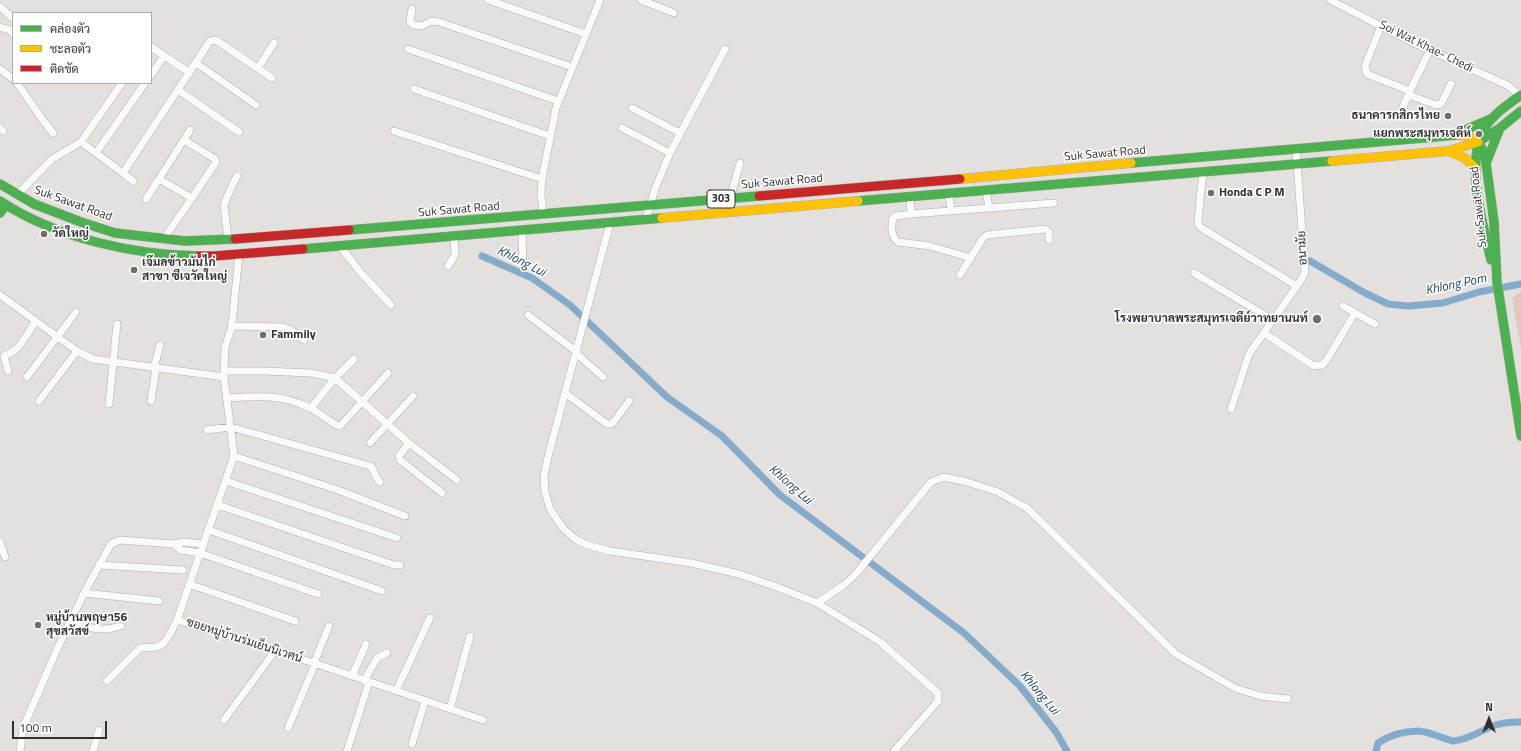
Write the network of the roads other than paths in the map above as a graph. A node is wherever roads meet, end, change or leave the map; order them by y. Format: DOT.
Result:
graph roads {
  1 [pos="488,0"];
  2 [pos="641,0"];
  3 [pos="1330,0"];
  4 [pos="600,2"];
  5 [pos="0,7"];
  6 [pos="412,9"];
  7 [pos="674,13"];
  8 [pos="12,17"];
  9 [pos="1381,26"];
  10 [pos="0,27"];
  11 [pos="12,33"];
  12 [pos="586,34"];
  13 [pos="274,43"];
  14 [pos="152,48"];
  15 [pos="408,49"];
  16 [pos="724,49"];
  17 [pos="1430,50"];
  18 [pos="164,56"];
  19 [pos="196,63"];
  20 [pos="572,67"];
  21 [pos="258,68"];
  22 [pos="0,69"];
  23 [pos="190,73"];
  24 [pos="152,74"];
  25 [pos="272,78"];
  26 [pos="12,79"];
  27 [pos="18,84"];
  28 [pos="121,84"];
  29 [pos="144,84"];
  30 [pos="1450,84"];
  31 [pos="414,89"];
  32 [pos="178,90"];
  33 [pos="1410,93"];
  34 [pos="1521,95"];
  35 [pos="558,101"];
  36 [pos="256,105"];
  37 [pos="1402,107"];
  38 [pos="632,108"];
  39 [pos="1521,111"];
  40 [pos="1492,118"];
  41 [pos="622,128"];
  42 [pos="1500,128"];
  43 [pos="190,130"];
  44 [pos="394,131"];
  45 [pos="239,132"];
  46 [pos="53,133"];
  47 [pos="680,133"];
  48 [pos="1452,135"];
  49 [pos="550,136"];
  50 [pos="184,140"];
  51 [pos="81,142"];
  52 [pos="1478,142"];
  53 [pos="1296,149"];
  54 [pos="1448,151"];
  55 [pos="96,153"];
  56 [pos="670,153"];
  57 [pos="1486,162"];
  58 [pos="740,163"];
  59 [pos="1297,163"];
  60 [pos="1476,170"];
  61 [pos="1203,171"];
  62 [pos="123,173"];
  63 [pos="237,176"];
  64 [pos="159,179"];
  65 [pos="542,179"];
  66 [pos="133,181"];
  67 [pos="0,184"];
  68 [pos="986,190"];
  69 [pos="949,194"];
  70 [pos="17,196"];
  71 [pos="910,197"];
  72 [pos="192,198"];
  73 [pos="146,199"];
  74 [pos="730,199"];
  75 [pos="3,203"];
  76 [pos="1054,203"];
  77 [pos="648,206"];
  78 [pos="989,208"];
  79 [pos="951,211"];
  80 [pos="0,213"];
  81 [pos="911,214"];
  82 [pos="543,215"];
  83 [pos="1493,215"];
  84 [pos="1482,216"];
  85 [pos="646,219"];
  86 [pos="610,223"];
  87 [pos="522,231"];
  88 [pos="454,236"];
  89 [pos="228,239"];
  90 [pos="163,240"];
  91 [pos="1049,240"];
  92 [pos="340,246"];
  93 [pos="239,254"];
  94 [pos="971,258"];
  95 [pos="448,266"];
  96 [pos="1495,266"];
  97 [pos="523,268"];
  98 [pos="1194,272"];
  99 [pos="960,275"];
  100 [pos="1297,286"];
  101 [pos="0,295"];
  102 [pos="391,305"];
  103 [pos="1343,306"];
  104 [pos="76,312"];
  105 [pos="1355,313"];
  106 [pos="528,315"];
  107 [pos="1273,320"];
  108 [pos="36,321"];
  109 [pos="117,324"];
  110 [pos="1374,324"];
  111 [pos="231,326"];
  112 [pos="1264,333"];
  113 [pos="57,337"];
  114 [pos="304,340"];
  115 [pos="160,345"];
  116 [pos="77,351"];
  117 [pos="576,352"];
  118 [pos="354,358"];
  119 [pos="113,362"];
  120 [pos="155,368"];
  121 [pos="8,372"];
  122 [pos="388,373"];
  123 [pos="224,374"];
  124 [pos="603,376"];
  125 [pos="28,377"];
  126 [pos="335,378"];
  127 [pos="565,393"];
  128 [pos="413,396"];
  129 [pos="227,398"];
  130 [pos="39,401"];
  131 [pos="151,401"];
  132 [pos="629,401"];
  133 [pos="362,402"];
  134 [pos="109,404"];
  135 [pos="311,408"];
  136 [pos="1230,409"];
  137 [pos="388,424"];
  138 [pos="231,427"];
  139 [pos="207,430"];
  140 [pos="1521,436"];
  141 [pos="370,443"];
  142 [pos="409,443"];
  143 [pos="234,456"];
  144 [pos="226,480"];
  145 [pos="457,480"];
  146 [pos="380,482"];
  147 [pos="442,494"];
  148 [pos="218,505"];
  149 [pos="405,516"];
  150 [pos="209,530"];
  151 [pos="397,538"];
  152 [pos="0,542"];
  153 [pos="174,544"];
  154 [pos="204,544"];
  155 [pos="200,553"];
  156 [pos="5,558"];
  157 [pos="99,565"];
  158 [pos="400,565"];
  159 [pos="183,570"];
  160 [pos="189,584"];
  161 [pos="382,591"];
  162 [pos="84,594"];
  163 [pos="318,594"];
  164 [pos="159,601"];
  165 [pos="817,603"];
  166 [pos="430,618"];
  167 [pos="177,620"];
  168 [pos="295,621"];
  169 [pos="70,622"];
  170 [pos="121,626"];
  171 [pos="329,626"];
  172 [pos="470,636"];
  173 [pos="366,644"];
  174 [pos="275,651"];
  175 [pos="387,653"];
  176 [pos="315,664"];
  177 [pos="352,676"];
  178 [pos="107,680"];
  179 [pos="367,682"];
  180 [pos="396,691"];
  181 [pos="1288,699"];
  182 [pos="425,701"];
  183 [pos="450,708"];
  184 [pos="224,720"];
  185 [pos="483,720"];
  186 [pos="288,728"];
  187 [pos="100,730"];
  188 [pos="412,744"];
  189 [pos="20,751"];
  190 [pos="92,751"];
  191 [pos="347,751"];
  192 [pos="894,751"];
  1 -- 12 [label="street"];
  2 -- 7 [label="street"];
  3 -- 9 [label="street, Soi Wat Khae- Chedi"];
  4 -- 12 [label="street"];
  5 -- 8 [label="street"];
  6 -- 20 [label="street"];
  9 -- 17 [label="street, Soi Wat Khae- Chedi"];
  9 -- 33 [label="street"];
  10 -- 11 [label="street"];
  12 -- 20 [label="street"];
  13 -- 21 [label="street"];
  14 -- 18 [label="street"];
  15 -- 35 [label="street"];
  16 -- 47 [label="street"];
  17 -- 33 [label="street"];
  17 -- 34 [label="street, Soi Wat Khae- Chedi"];
  18 -- 23 [label="street"];
  18 -- 24 [label="street"];
  19 -- 21 [label="street"];
  19 -- 23 [label="street"];
  19 -- 36 [label="street"];
  20 -- 35 [label="street"];
  21 -- 25 [label="street"];
  22 -- 26 [label="street"];
  23 -- 32 [label="street"];
  27 -- 46 [label="street"];
  28 -- 51 [label="street"];
  29 -- 55 [label="street"];
  30 -- 33 [label="street"];
  31 -- 49 [label="street"];
  32 -- 45 [label="street"];
  32 -- 62 [label="street"];
  33 -- 37 [label="street"];
  34 -- 40 [label="main road, Suk Sawat Road"];
  35 -- 49 [label="street"];
  38 -- 47 [label="street"];
  39 -- 42 [label="main road"];
  40 -- 48 [label="main road"];
  40 -- 52 [label="main road, Suk Sawat Road"];
  41 -- 56 [label="street"];
  42 -- 52 [label="main road"];
  42 -- 57 [label="main road"];
  43 -- 50 [label="street"];
  44 -- 65 [label="street"];
  47 -- 56 [label="street"];
  48 -- 52 [label="main road, Suk Sawat Road / 303"];
  48 -- 53 [label="main road, Suk Sawat Road / 303"];
  49 -- 65 [label="street"];
  50 -- 64 [label="street"];
  50 -- 72 [label="street"];
  51 -- 55 [label="street"];
  51 -- 70 [label="street"];
  52 -- 54 [label="main road, 303"];
  52 -- 57 [label="main road, Suk Sawat Road"];
  52 -- 60 [label="main road, Suk Sawat Road"];
  53 -- 59 [label="street, อนามัย"];
  53 -- 74 [label="main road, Suk Sawat Road / 303"];
  54 -- 59 [label="main road, 303"];
  54 -- 60 [label="main road"];
  55 -- 62 [label="street"];
  56 -- 77 [label="street"];
  57 -- 83 [label="main road, Suk Sawat Road"];
  58 -- 74 [label="street"];
  59 -- 61 [label="main road, 303"];
  59 -- 100 [label="street, อนามัย"];
  60 -- 84 [label="main road, Suk Sawat Road"];
  61 -- 68 [label="main road, 303"];
  61 -- 100 [label="street"];
  62 -- 66 [label="street"];
  63 -- 89 [label="street"];
  64 -- 72 [label="street"];
  64 -- 73 [label="street"];
  65 -- 82 [label="street"];
  67 -- 70 [label="main road, Suk Sawat Road / 303"];
  68 -- 69 [label="main road, 303"];
  68 -- 78 [label="street"];
  69 -- 71 [label="main road, 303"];
  69 -- 79 [label="street"];
  70 -- 90 [label="main road, Suk Sawat Road / 303"];
  71 -- 81 [label="street"];
  71 -- 85 [label="main road, 303"];
  72 -- 90 [label="street"];
  74 -- 77 [label="main road, Suk Sawat Road / 303"];
  75 -- 80 [label="main road"];
  75 -- 93 [label="main road, 303"];
  76 -- 78 [label="street"];
  77 -- 82 [label="main road, Suk Sawat Road / 303"];
  77 -- 85 [label="street"];
  78 -- 79 [label="street"];
  79 -- 81 [label="street"];
  81 -- 94 [label="street"];
  82 -- 89 [label="main road, Suk Sawat Road / 303"];
  83 -- 84 [label="main road"];
  83 -- 96 [label="main road, Suk Sawat Road"];
  84 -- 96 [label="main road, Suk Sawat Road"];
  85 -- 86 [label="main road, 303"];
  86 -- 87 [label="main road, 303"];
  86 -- 117 [label="street"];
  87 -- 88 [label="main road, 303"];
  87 -- 97 [label="street"];
  88 -- 92 [label="main road, 303"];
  88 -- 95 [label="street"];
  89 -- 90 [label="main road, Suk Sawat Road / 303"];
  91 -- 94 [label="street"];
  92 -- 93 [label="main road, 303"];
  92 -- 102 [label="street"];
  93 -- 111 [label="street, ซอยหมู่บ้านร่มเย็นนิเวศน์"];
  94 -- 99 [label="street"];
  96 -- 140 [label="main road, Suk Sawat Road"];
  98 -- 107 [label="street"];
  100 -- 107 [label="street, อนามัย"];
  101 -- 108 [label="street"];
  103 -- 105 [label="street"];
  104 -- 113 [label="street"];
  105 -- 110 [label="street"];
  105 -- 112 [label="street"];
  106 -- 117 [label="street"];
  107 -- 112 [label="street, อนามัย"];
  108 -- 113 [label="street"];
  108 -- 121 [label="street"];
  109 -- 119 [label="street"];
  111 -- 114 [label="street"];
  111 -- 123 [label="street, ซอยหมู่บ้านร่มเย็นนิเวศน์"];
  112 -- 136 [label="street, อนามัย"];
  113 -- 116 [label="street"];
  113 -- 125 [label="street"];
  115 -- 120 [label="street"];
  116 -- 119 [label="street"];
  116 -- 130 [label="street"];
  117 -- 124 [label="street"];
  117 -- 127 [label="street"];
  118 -- 126 [label="street"];
  119 -- 120 [label="street"];
  119 -- 134 [label="street"];
  120 -- 123 [label="street"];
  120 -- 131 [label="street"];
  122 -- 133 [label="street"];
  123 -- 126 [label="street"];
  123 -- 129 [label="street, ซอยหมู่บ้านร่มเย็นนิเวศน์"];
  126 -- 133 [label="street"];
  126 -- 135 [label="street"];
  127 -- 132 [label="street"];
  127 -- 165 [label="street"];
  128 -- 137 [label="street"];
  129 -- 135 [label="street"];
  129 -- 138 [label="street, ซอยหมู่บ้านร่มเย็นนิเวศน์"];
  133 -- 135 [label="street"];
  133 -- 137 [label="street"];
  137 -- 141 [label="street"];
  137 -- 142 [label="street"];
  138 -- 139 [label="street"];
  138 -- 143 [label="street, ซอยหมู่บ้านร่มเย็นนิเวศน์"];
  138 -- 146 [label="street"];
  142 -- 145 [label="street"];
  142 -- 147 [label="street"];
  143 -- 144 [label="street, ซอยหมู่บ้านร่มเย็นนิเวศน์"];
  143 -- 149 [label="street"];
  144 -- 148 [label="street, ซอยหมู่บ้านร่มเย็นนิเวศน์"];
  144 -- 151 [label="street"];
  148 -- 150 [label="street, ซอยหมู่บ้านร่มเย็นนิเวศน์"];
  148 -- 158 [label="street"];
  150 -- 154 [label="street, ซอยหมู่บ้านร่มเย็นนิเวศน์"];
  150 -- 161 [label="street"];
  152 -- 156 [label="street"];
  153 -- 154 [label="street"];
  153 -- 155 [label="street"];
  153 -- 157 [label="street"];
  154 -- 155 [label="street, ซอยหมู่บ้านร่มเย็นนิเวศน์"];
  155 -- 160 [label="street, ซอยหมู่บ้านร่มเย็นนิเวศน์"];
  155 -- 163 [label="street"];
  157 -- 159 [label="street"];
  157 -- 162 [label="street"];
  160 -- 167 [label="street, ซอยหมู่บ้านร่มเย็นนิเวศน์"];
  160 -- 168 [label="street"];
  162 -- 164 [label="street"];
  162 -- 169 [label="street"];
  165 -- 181 [label="street"];
  165 -- 192 [label="street"];
  166 -- 180 [label="street"];
  167 -- 174 [label="street, ซอยหมู่บ้านร่มเย็นนิเวศน์"];
  167 -- 178 [label="street"];
  169 -- 170 [label="street"];
  169 -- 189 [label="street"];
  171 -- 176 [label="street"];
  172 -- 183 [label="street"];
  173 -- 177 [label="street"];
  174 -- 176 [label="street, ซอยหมู่บ้านร่มเย็นนิเวศน์"];
  174 -- 184 [label="street"];
  175 -- 179 [label="street"];
  176 -- 177 [label="street, ซอยหมู่บ้านร่มเย็นนิเวศน์"];
  176 -- 186 [label="street"];
  177 -- 179 [label="street, ซอยหมู่บ้านร่มเย็นนิเวศน์"];
  179 -- 180 [label="street, ซอยหมู่บ้านร่มเย็นนิเวศน์"];
  179 -- 191 [label="street"];
  180 -- 182 [label="street, ซอยหมู่บ้านร่มเย็นนิเวศน์"];
  182 -- 183 [label="street, ซอยหมู่บ้านร่มเย็นนิเวศน์"];
  182 -- 188 [label="street"];
  183 -- 185 [label="street, ซอยหมู่บ้านร่มเย็นนิเวศน์"];
  187 -- 190 [label="street"];
}
